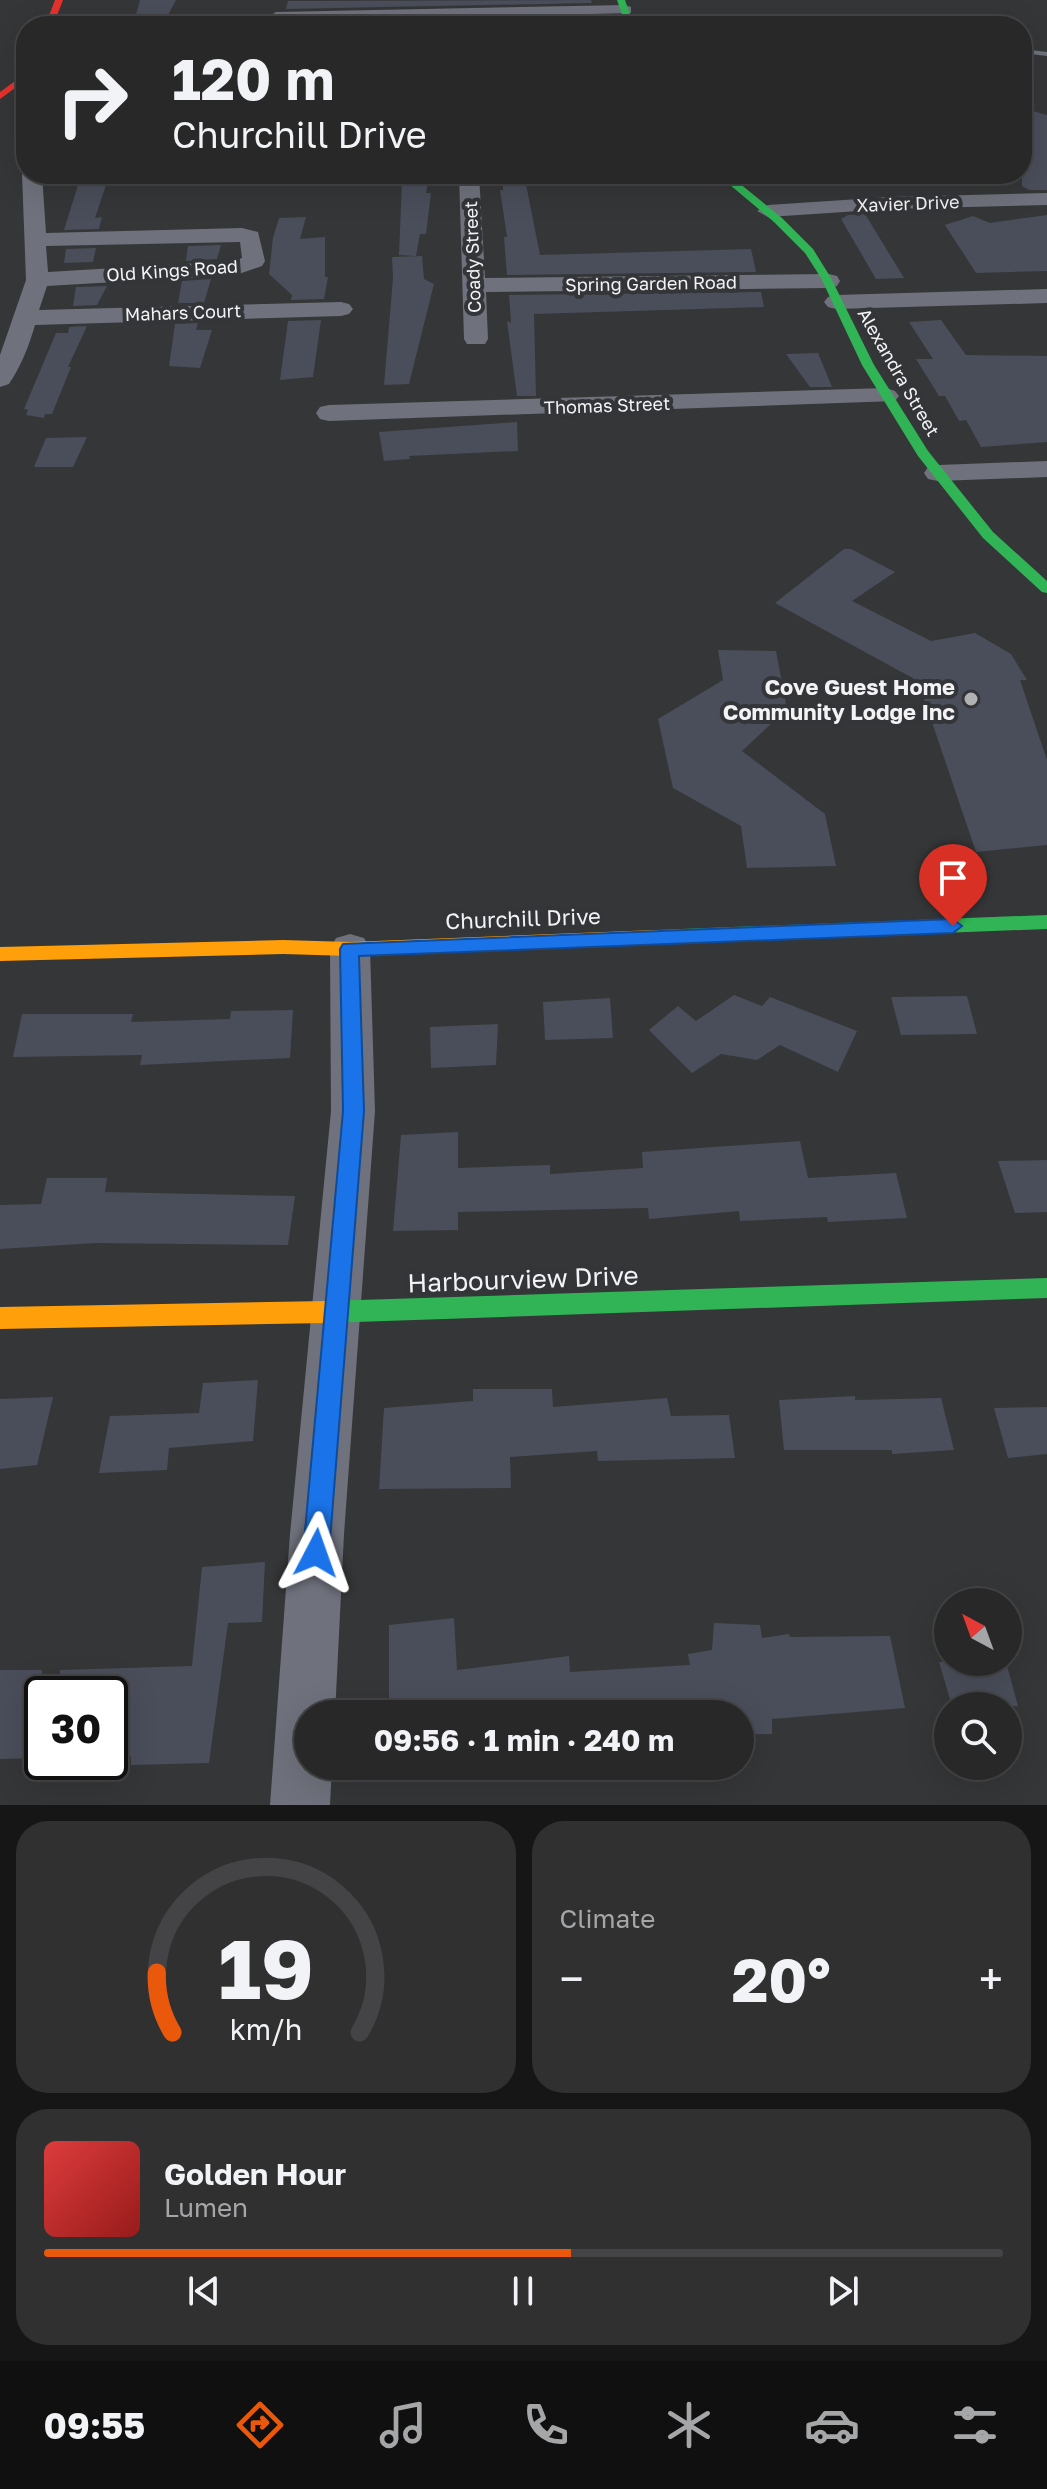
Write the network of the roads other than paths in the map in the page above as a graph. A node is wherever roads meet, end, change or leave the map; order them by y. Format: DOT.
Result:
graph roads {
  1 [pos="625,12"];
  2 [pos="276,14"];
  3 [pos="32,184"];
  4 [pos="469,184"];
  5 [pos="734,184"];
  6 [pos="878,184"];
  7 [pos="1047,199"];
  8 [pos="889,203"];
  9 [pos="768,211"];
  10 [pos="35,240"];
  11 [pos="37,280"];
  12 [pos="473,285"];
  13 [pos="833,291"];
  14 [pos="1047,296"];
  15 [pos="341,309"];
  16 [pos="26,318"];
  17 [pos="476,339"];
  18 [pos="0,379"];
  19 [pos="886,396"];
  20 [pos="329,413"];
  21 [pos="1047,469"];
  22 [pos="938,473"];
  23 [pos="1047,589"];
  24 [pos="1047,922"];
  25 [pos="350,949"];
  26 [pos="0,954"];
  27 [pos="1047,1288"];
  28 [pos="335,1312"];
  29 [pos="0,1318"];
  30 [pos="300,1805"];
  1 -- 2 [label="street"];
  3 -- 10 [label="street"];
  4 -- 12 [label="street, Coady Street"];
  5 -- 9 [label="street, Alexandra Street"];
  6 -- 8 [label="street"];
  7 -- 8 [label="street, Xavier Drive"];
  8 -- 9 [label="street, Xavier Drive"];
  9 -- 13 [label="street, Alexandra Street"];
  10 -- 11 [label="street"];
  10 -- 11 [label="street, Old Kings Road"];
  11 -- 16 [label="street"];
  12 -- 13 [label="street, Spring Garden Road"];
  12 -- 17 [label="street, Coady Street"];
  13 -- 14 [label="street, Spring Garden Road"];
  13 -- 19 [label="street, Alexandra Street"];
  15 -- 16 [label="street, Mahars Court"];
  16 -- 18 [label="street"];
  19 -- 20 [label="street, Thomas Street"];
  19 -- 22 [label="street, Alexandra Street"];
  21 -- 22 [label="street"];
  22 -- 23 [label="street, Alexandra Street"];
  24 -- 25 [label="street, Churchill Drive"];
  25 -- 26 [label="street, Churchill Drive"];
  25 -- 28 [label="street"];
  27 -- 28 [label="street, Harbourview Drive"];
  28 -- 29 [label="street, Harbourview Drive"];
  28 -- 30 [label="street"];
}
